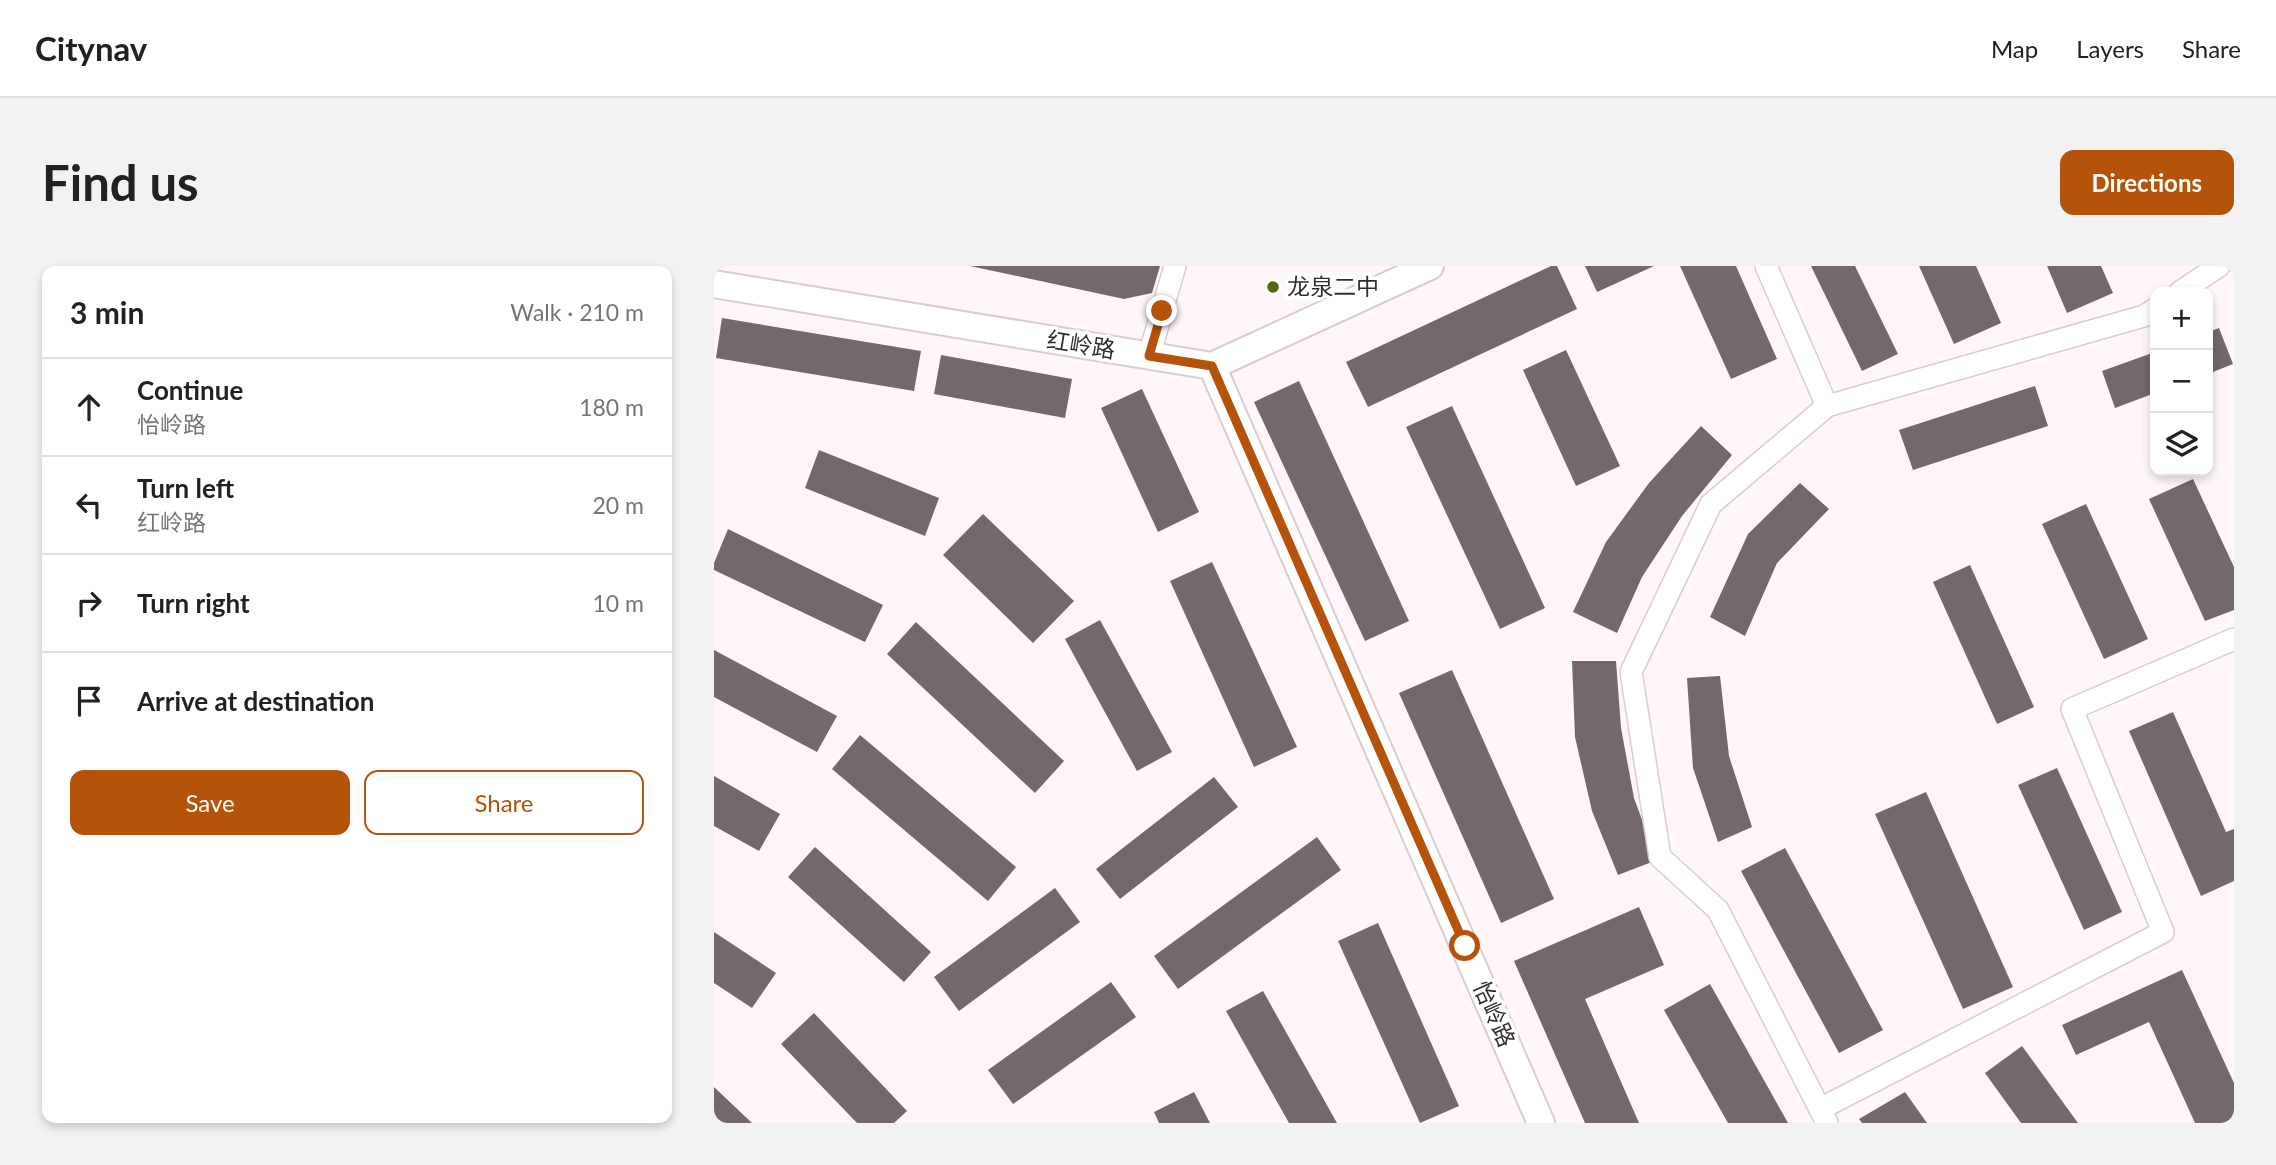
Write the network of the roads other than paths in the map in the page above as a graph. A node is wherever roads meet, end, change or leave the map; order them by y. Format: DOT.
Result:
graph roads {
  1 [pos="1175,266"];
  2 [pos="1430,266"];
  3 [pos="1766,266"];
  4 [pos="2219,266"];
  5 [pos="714,284"];
  6 [pos="2187,287"];
  7 [pos="2150,312"];
  8 [pos="1149,356"];
  9 [pos="1212,366"];
  10 [pos="1827,406"];
  11 [pos="2234,639"];
  12 [pos="1824,1116"];
  13 [pos="1542,1123"];
  1 -- 8 [label="street"];
  2 -- 9 [label="street"];
  3 -- 10 [label="street"];
  4 -- 6 [label="street"];
  5 -- 8 [label="street, 红岭路"];
  7 -- 10 [label="street"];
  8 -- 9 [label="street, 红岭路"];
  9 -- 13 [label="street, 怡岭路"];
  10 -- 12 [label="street"];
  11 -- 12 [label="street"];
}
